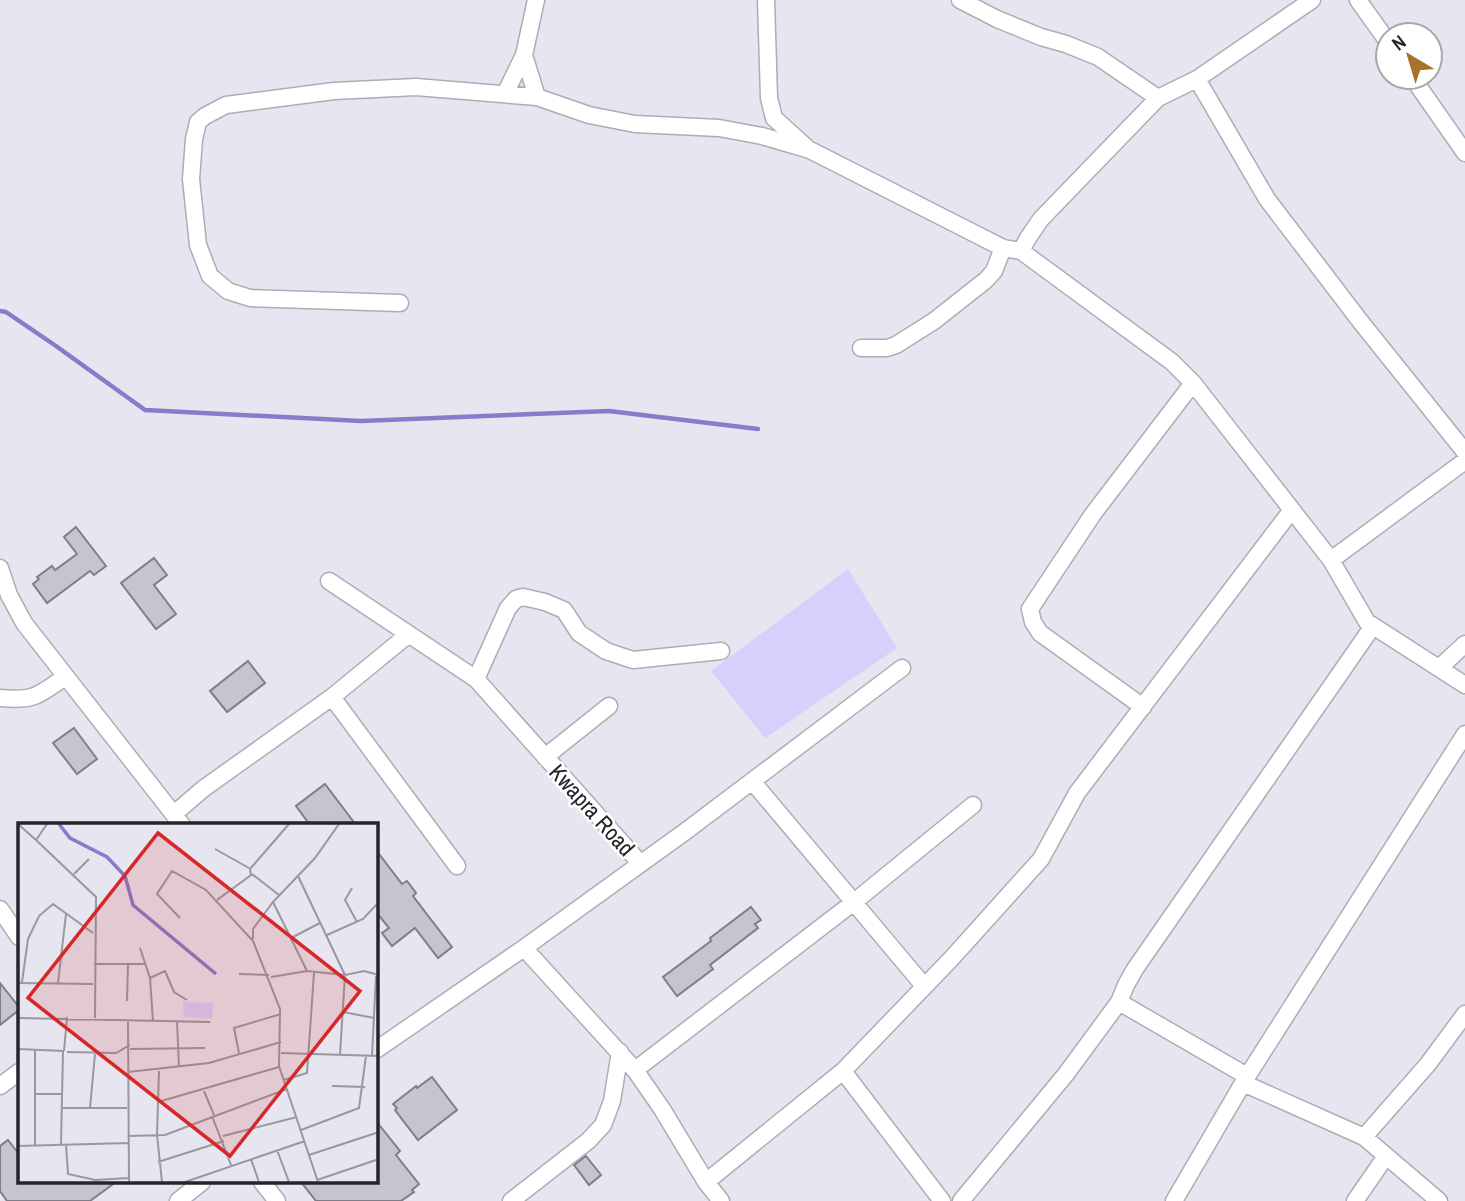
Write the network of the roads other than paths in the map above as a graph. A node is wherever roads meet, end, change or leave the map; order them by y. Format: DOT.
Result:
graph roads {
  1 [pos="536,0"];
  2 [pos="766,0"];
  3 [pos="1312,0"];
  4 [pos="1359,0"];
  5 [pos="968,2"];
  6 [pos="1374,22"];
  7 [pos="524,55"];
  8 [pos="1197,79"];
  9 [pos="1422,91"];
  10 [pos="505,94"];
  11 [pos="537,97"];
  12 [pos="1158,98"];
  13 [pos="810,150"];
  14 [pos="1465,153"];
  15 [pos="1003,248"];
  16 [pos="1021,251"];
  17 [pos="400,303"];
  18 [pos="861,348"];
  19 [pos="1193,383"];
  20 [pos="1465,452"];
  21 [pos="1465,461"];
  22 [pos="1291,511"];
  23 [pos="1331,560"];
  24 [pos="0,568"];
  25 [pos="329,581"];
  26 [pos="1373,626"];
  27 [pos="408,634"];
  28 [pos="1465,644"];
  29 [pos="721,651"];
  30 [pos="902,667"];
  31 [pos="1439,668"];
  32 [pos="65,677"];
  33 [pos="476,679"];
  34 [pos="1465,685"];
  35 [pos="332,697"];
  36 [pos="0,698"];
  37 [pos="609,706"];
  38 [pos="1143,707"];
  39 [pos="1465,734"];
  40 [pos="545,757"];
  41 [pos="752,781"];
  42 [pos="973,805"];
  43 [pos="178,820"];
  44 [pos="640,863"];
  45 [pos="457,866"];
  46 [pos="854,902"];
  47 [pos="0,909"];
  48 [pos="18,936"];
  49 [pos="524,948"];
  50 [pos="924,986"];
  51 [pos="1119,1002"];
  52 [pos="1465,1014"];
  53 [pos="378,1049"];
  54 [pos="620,1052"];
  55 [pos="635,1070"];
  56 [pos="843,1070"];
  57 [pos="18,1073"];
  58 [pos="1245,1079"];
  59 [pos="0,1086"];
  60 [pos="1364,1137"];
  61 [pos="1386,1156"];
  62 [pos="706,1182"];
  63 [pos="199,1184"];
  64 [pos="264,1184"];
  65 [pos="178,1201"];
  66 [pos="277,1201"];
  67 [pos="511,1201"];
  68 [pos="721,1201"];
  69 [pos="942,1201"];
  70 [pos="961,1201"];
  71 [pos="1174,1201"];
  72 [pos="1354,1201"];
  73 [pos="1440,1201"];
  1 -- 7 [label="street"];
  2 -- 13 [label="street"];
  3 -- 8 [label="street"];
  4 -- 6 [label="street"];
  5 -- 12 [label="street"];
  7 -- 10 [label="street"];
  7 -- 11 [label="street"];
  8 -- 12 [label="street"];
  8 -- 20 [label="street"];
  9 -- 14 [label="street"];
  10 -- 11 [label="street"];
  10 -- 17 [label="street"];
  11 -- 13 [label="street"];
  12 -- 16 [label="street"];
  13 -- 15 [label="street"];
  15 -- 16 [label="street"];
  15 -- 18 [label="street"];
  16 -- 19 [label="street"];
  19 -- 22 [label="street"];
  19 -- 38 [label="street"];
  21 -- 23 [label="street"];
  22 -- 23 [label="street"];
  22 -- 38 [label="street"];
  23 -- 26 [label="street"];
  24 -- 32 [label="street"];
  25 -- 27 [label="street, Kwapra Road"];
  26 -- 31 [label="street"];
  26 -- 51 [label="street"];
  27 -- 33 [label="street, Kwapra Road"];
  27 -- 35 [label="street"];
  28 -- 31 [label="street"];
  29 -- 33 [label="street"];
  30 -- 41 [label="street"];
  31 -- 34 [label="street"];
  32 -- 36 [label="street"];
  32 -- 43 [label="street"];
  33 -- 40 [label="street, Kwapra Road"];
  35 -- 43 [label="street"];
  35 -- 45 [label="street"];
  37 -- 40 [label="street"];
  38 -- 50 [label="street"];
  39 -- 58 [label="street"];
  40 -- 44 [label="street, Kwapra Road"];
  41 -- 44 [label="street"];
  41 -- 46 [label="street"];
  42 -- 46 [label="street"];
  44 -- 49 [label="street, Kwapra Road"];
  46 -- 50 [label="street"];
  46 -- 55 [label="street"];
  47 -- 48 [label="street"];
  49 -- 53 [label="street, Kwapra Road"];
  49 -- 54 [label="street"];
  50 -- 56 [label="street"];
  51 -- 58 [label="street"];
  51 -- 70 [label="street"];
  52 -- 60 [label="street"];
  54 -- 55 [label="street"];
  54 -- 67 [label="street"];
  55 -- 62 [label="street"];
  56 -- 62 [label="street"];
  56 -- 69 [label="street"];
  57 -- 59 [label="street"];
  58 -- 60 [label="street"];
  58 -- 71 [label="street"];
  60 -- 61 [label="street"];
  61 -- 72 [label="street"];
  61 -- 73 [label="street"];
  62 -- 68 [label="street"];
  63 -- 65 [label="street"];
  64 -- 66 [label="street"];
}
